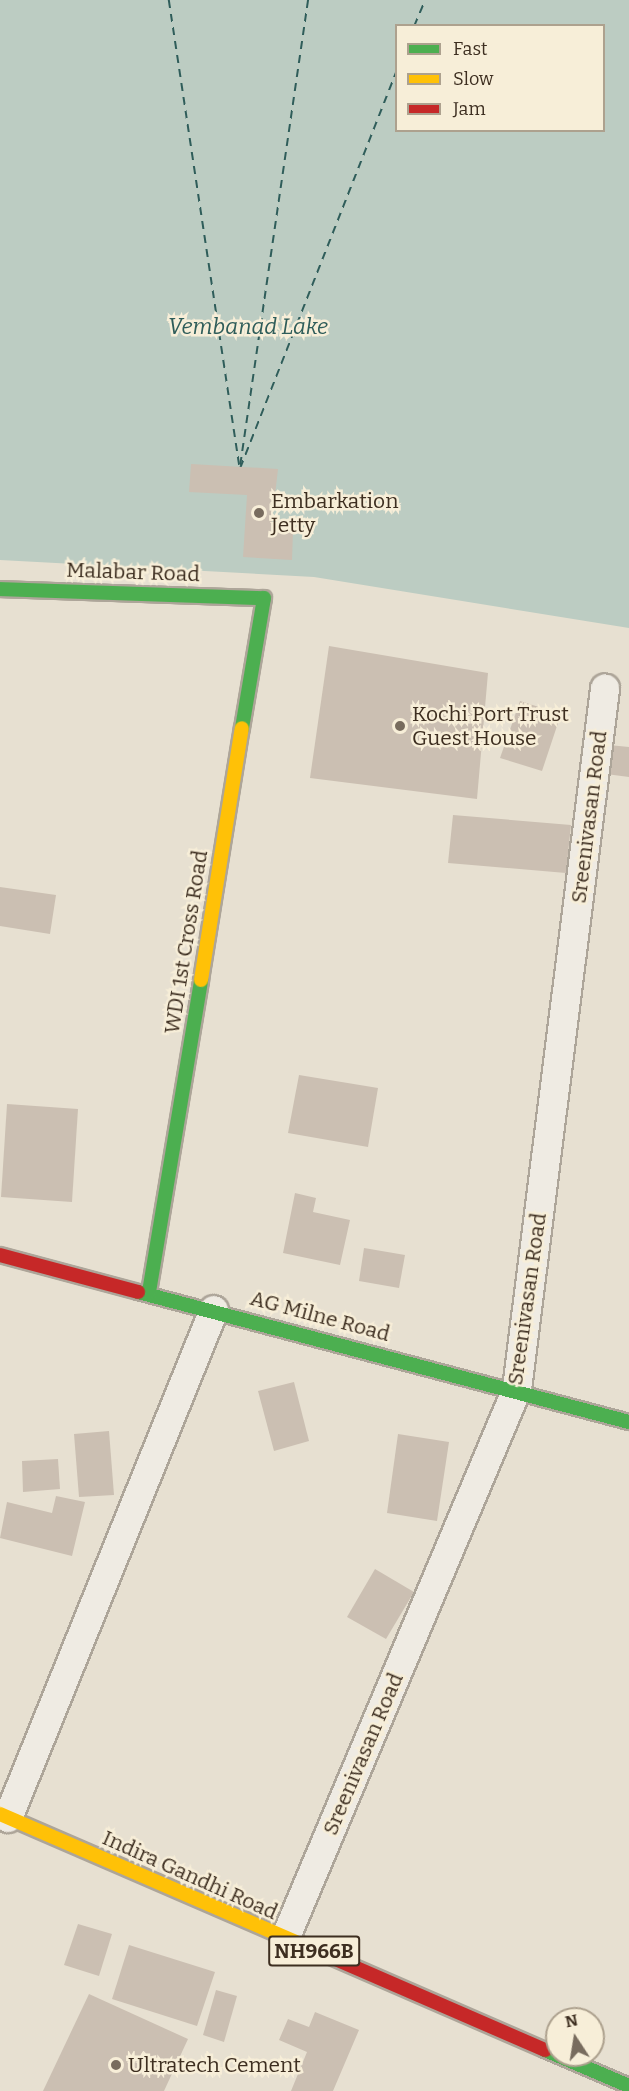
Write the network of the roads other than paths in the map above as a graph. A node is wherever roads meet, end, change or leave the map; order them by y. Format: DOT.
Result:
graph roads {
  1 [pos="0,589"];
  2 [pos="264,598"];
  3 [pos="605,690"];
  4 [pos="0,1256"];
  5 [pos="149,1292"];
  6 [pos="214,1310"];
  7 [pos="517,1389"];
  8 [pos="629,1422"];
  9 [pos="4,1816"];
  10 [pos="285,1939"];
  11 [pos="629,2086"];
  1 -- 2 [label="main road, Malabar Road"];
  2 -- 5 [label="main road, WDI 1st Cross Road"];
  3 -- 7 [label="street, Sreenivasan Road"];
  4 -- 5 [label="main road, AG Milne Road"];
  5 -- 6 [label="main road, AG Milne Road"];
  6 -- 7 [label="main road, AG Milne Road"];
  6 -- 9 [label="street"];
  7 -- 8 [label="main road, AG Milne Road"];
  7 -- 10 [label="street, Sreenivasan Road"];
  9 -- 10 [label="main road, Indira Gandhi Road / NH966B"];
  10 -- 11 [label="main road, Indira Gandhi Road / NH966B"];
}
